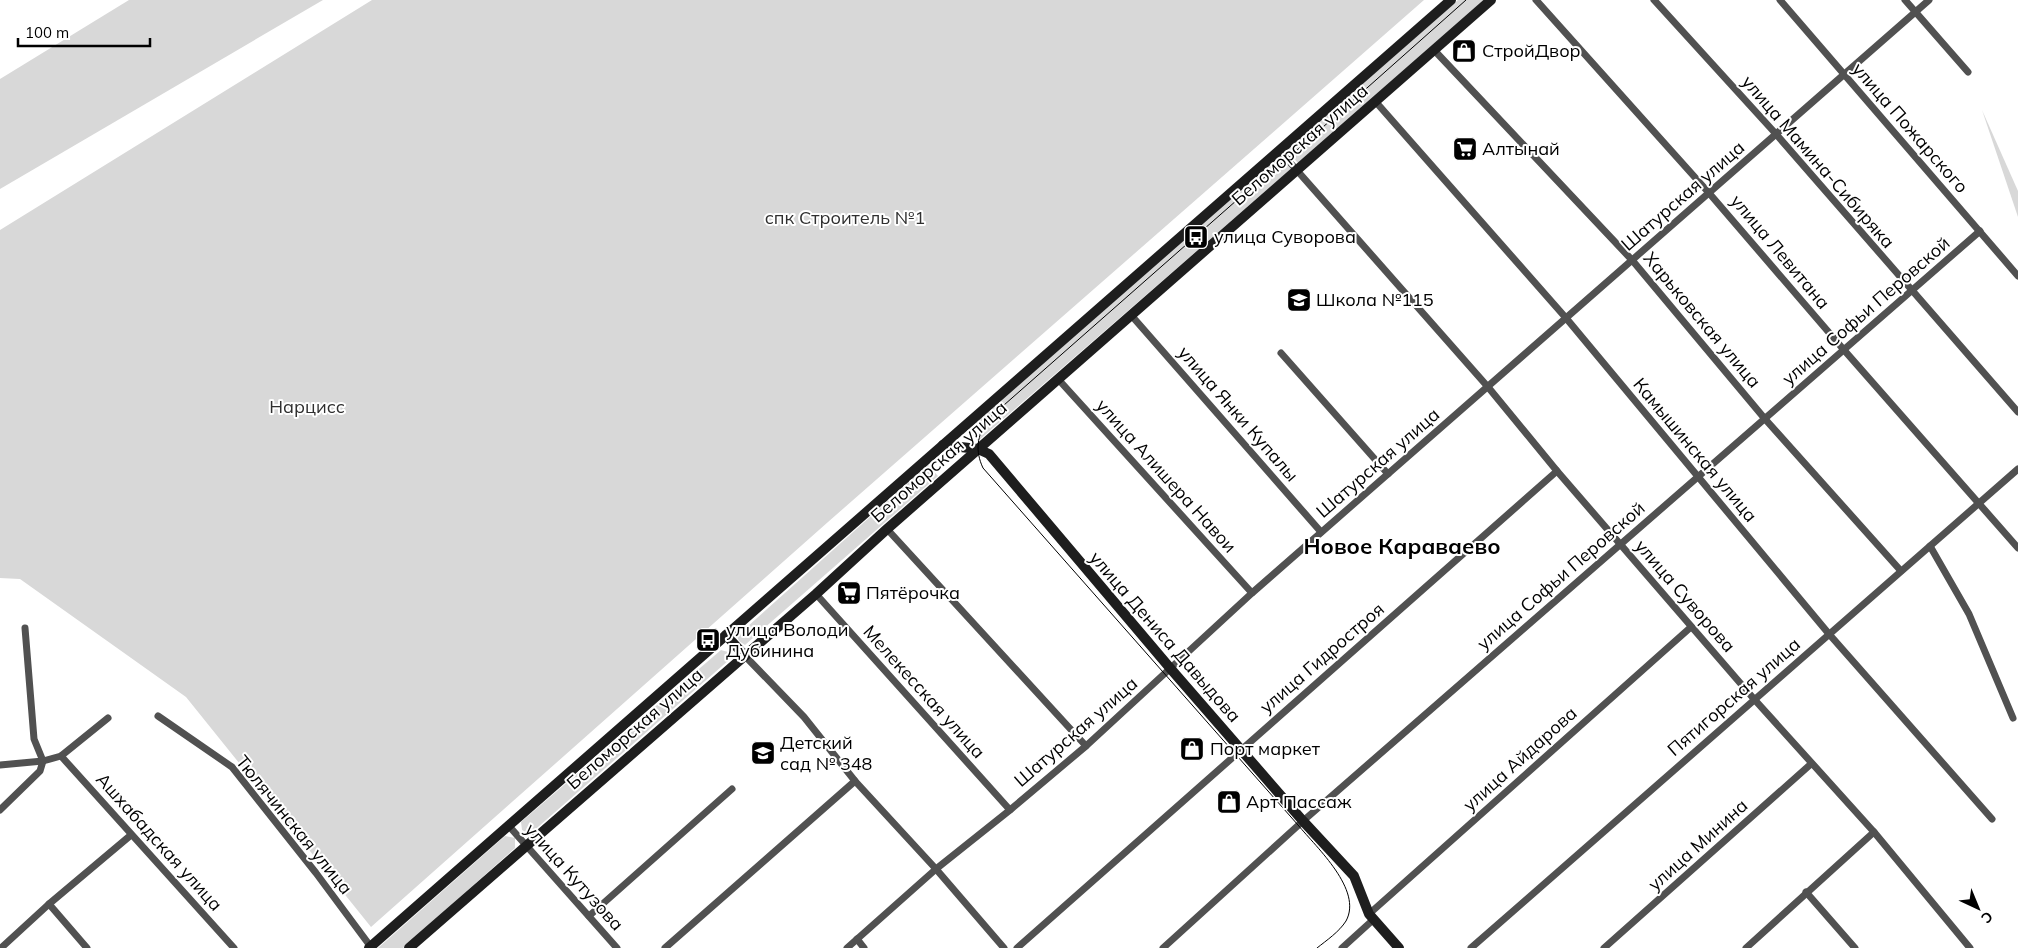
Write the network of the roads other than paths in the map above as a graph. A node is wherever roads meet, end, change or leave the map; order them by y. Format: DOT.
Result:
graph roads {
  1 [pos="1450,0"];
  2 [pos="1491,0"];
  3 [pos="1536,0"];
  4 [pos="1654,0"];
  5 [pos="1780,0"];
  6 [pos="1905,0"];
  7 [pos="1929,0"];
  8 [pos="1915,12"];
  9 [pos="1434,50"];
  10 [pos="1968,72"];
  11 [pos="1844,75"];
  12 [pos="1375,101"];
  13 [pos="1776,134"];
  14 [pos="1279,150"];
  15 [pos="1297,170"];
  16 [pos="1709,193"];
  17 [pos="1980,231"];
  18 [pos="1632,260"];
  19 [pos="2018,276"];
  20 [pos="1911,291"];
  21 [pos="1131,315"];
  22 [pos="1566,318"];
  23 [pos="1844,350"];
  24 [pos="1281,353"];
  25 [pos="1058,379"];
  26 [pos="1488,387"];
  27 [pos="2018,412"];
  28 [pos="1765,419"];
  29 [pos="943,445"];
  30 [pos="978,449"];
  31 [pos="2018,469"];
  32 [pos="1558,471"];
  33 [pos="1388,474"];
  34 [pos="1698,477"];
  35 [pos="1978,503"];
  36 [pos="887,529"];
  37 [pos="1322,532"];
  38 [pos="1620,544"];
  39 [pos="1930,546"];
  40 [pos="2018,548"];
  41 [pos="1901,571"];
  42 [pos="1252,593"];
  43 [pos="816,594"];
  44 [pos="1691,626"];
  45 [pos="25,628"];
  46 [pos="1829,634"];
  47 [pos="726,635"];
  48 [pos="744,656"];
  49 [pos="1170,668"];
  50 [pos="1754,699"];
  51 [pos="158,716"];
  52 [pos="108,718"];
  53 [pos="2013,718"];
  54 [pos="1086,746"];
  55 [pos="1241,750"];
  56 [pos="62,756"];
  57 [pos="43,762"];
  58 [pos="1811,764"];
  59 [pos="0,765"];
  60 [pos="855,781"];
  61 [pos="732,789"];
  62 [pos="0,810"];
  63 [pos="1010,810"];
  64 [pos="1992,819"];
  65 [pos="1303,821"];
  66 [pos="508,826"];
  67 [pos="1874,832"];
  68 [pos="131,835"];
  69 [pos="526,845"];
  70 [pos="936,869"];
  71 [pos="1806,892"];
  72 [pos="49,904"];
  73 [pos="589,916"];
  74 [pos="1371,916"];
  75 [pos="857,939"];
  76 [pos="370,947"];
  77 [pos="1,948"];
  78 [pos="87,948"];
  79 [pos="234,948"];
  80 [pos="409,948"];
  81 [pos="617,948"];
  82 [pos="665,948"];
  83 [pos="847,948"];
  84 [pos="864,948"];
  85 [pos="1004,948"];
  86 [pos="1017,948"];
  87 [pos="1163,948"];
  88 [pos="1342,948"];
  89 [pos="1400,948"];
  90 [pos="1471,948"];
  91 [pos="1604,948"];
  92 [pos="1746,948"];
  93 [pos="1855,948"];
  94 [pos="1970,948"];
  1 -- 14 [label="main road, Беломорская улица"];
  2 -- 9 [label="main road, Беломорская улица"];
  3 -- 16 [label="street, улица Левитана"];
  4 -- 13 [label="street, улица Мамина-Сибиряка"];
  5 -- 11 [label="street, улица Пожарского"];
  6 -- 8 [label="street"];
  7 -- 8 [label="street, Шатурская улица"];
  8 -- 10 [label="street"];
  8 -- 11 [label="street, Шатурская улица"];
  9 -- 12 [label="main road, Беломорская улица"];
  9 -- 18 [label="street, Харьковская улица"];
  11 -- 13 [label="street, Шатурская улица"];
  11 -- 17 [label="street, улица Пожарского"];
  12 -- 15 [label="main road, Беломорская улица"];
  12 -- 22 [label="street, Камышинская улица"];
  13 -- 16 [label="street, Шатурская улица"];
  13 -- 20 [label="street, улица Мамина-Сибиряка"];
  14 -- 15 [label="street, улица Суворова"];
  14 -- 29 [label="main road, Беломорская улица"];
  15 -- 21 [label="main road, Беломорская улица"];
  15 -- 26 [label="street, улица Суворова"];
  16 -- 18 [label="street, Шатурская улица"];
  16 -- 23 [label="street, улица Левитана"];
  17 -- 19 [label="street, улица Пожарского"];
  17 -- 20 [label="street, улица Софьи Перовской"];
  18 -- 22 [label="street, Шатурская улица"];
  18 -- 28 [label="street, Харьковская улица"];
  20 -- 23 [label="street, улица Софьи Перовской"];
  20 -- 27 [label="street, улица Мамина-Сибиряка"];
  21 -- 25 [label="main road, Беломорская улица"];
  21 -- 37 [label="street, улица Янки Купалы"];
  22 -- 26 [label="street, Шатурская улица"];
  22 -- 34 [label="street, Камышинская улица"];
  23 -- 28 [label="street, улица Софьи Перовской"];
  23 -- 35 [label="street, улица Левитана"];
  24 -- 33 [label="street"];
  25 -- 30 [label="main road, Беломорская улица"];
  25 -- 42 [label="street, улица Алишера Навои"];
  26 -- 32 [label="street, улица Суворова"];
  26 -- 33 [label="street, Шатурская улица"];
  28 -- 34 [label="street, улица Софьи Перовской"];
  28 -- 41 [label="street, Харьковская улица"];
  29 -- 30 [label="main road"];
  29 -- 47 [label="main road, Беломорская улица"];
  30 -- 36 [label="main road, Беломорская улица"];
  30 -- 49 [label="main road, улица Дениса Давыдова"];
  31 -- 35 [label="street, Пятигорская улица"];
  32 -- 38 [label="street, улица Суворова"];
  32 -- 55 [label="street, улица Гидростроя"];
  33 -- 37 [label="street, Шатурская улица"];
  34 -- 38 [label="street, улица Софьи Перовской"];
  34 -- 46 [label="street, Камышинская улица"];
  35 -- 39 [label="street, Пятигорская улица"];
  35 -- 40 [label="street, улица Левитана"];
  36 -- 43 [label="main road, Беломорская улица"];
  36 -- 54 [label="street"];
  37 -- 42 [label="street, Шатурская улица"];
  38 -- 44 [label="street, улица Суворова"];
  38 -- 65 [label="street, улица Софьи Перовской"];
  39 -- 41 [label="street, Пятигорская улица"];
  39 -- 53 [label="street"];
  41 -- 46 [label="street, Пятигорская улица"];
  42 -- 49 [label="street, Шатурская улица"];
  43 -- 48 [label="main road, Беломорская улица"];
  43 -- 63 [label="street, Мелекесская улица"];
  44 -- 50 [label="street, улица Суворова"];
  44 -- 74 [label="street, улица Айдарова"];
  45 -- 57 [label="street"];
  46 -- 50 [label="street, Пятигорская улица"];
  46 -- 64 [label="street, Камышинская улица"];
  47 -- 48 [label="main road"];
  47 -- 66 [label="main road, Беломорская улица"];
  48 -- 60 [label="street"];
  48 -- 69 [label="main road, Беломорская улица"];
  49 -- 54 [label="street, Шатурская улица"];
  49 -- 55 [label="main road, улица Дениса Давыдова"];
  50 -- 58 [label="street, улица Суворова"];
  50 -- 90 [label="street, Пятигорская улица"];
  51 -- 76 [label="street, Тюлячинская улица"];
  52 -- 56 [label="street"];
  54 -- 63 [label="street, Шатурская улица"];
  55 -- 65 [label="main road, улица Дениса Давыдова"];
  55 -- 86 [label="street, улица Гидростроя"];
  56 -- 57 [label="street"];
  56 -- 68 [label="street, Ашхабадская улица"];
  57 -- 59 [label="street"];
  57 -- 62 [label="street"];
  58 -- 67 [label="street, улица Суворова"];
  58 -- 91 [label="street, улица Минина"];
  60 -- 70 [label="street"];
  60 -- 82 [label="street"];
  61 -- 73 [label="street"];
  63 -- 70 [label="street, Шатурская улица"];
  65 -- 74 [label="main road, улица Дениса Давыдова"];
  65 -- 87 [label="street, улица Софьи Перовской"];
  66 -- 69 [label="street, улица Кутузова"];
  66 -- 76 [label="main road, Беломорская улица"];
  67 -- 71 [label="street"];
  67 -- 94 [label="street, улица Суворова"];
  68 -- 72 [label="street"];
  68 -- 79 [label="street, Ашхабадская улица"];
  69 -- 73 [label="street, улица Кутузова"];
  69 -- 80 [label="main road, Беломорская улица"];
  70 -- 75 [label="street, Шатурская улица"];
  70 -- 85 [label="street"];
  71 -- 92 [label="street"];
  71 -- 93 [label="street"];
  72 -- 77 [label="street"];
  72 -- 78 [label="street"];
  73 -- 81 [label="street, улица Кутузова"];
  74 -- 88 [label="street, улица Айдарова"];
  74 -- 89 [label="main road, улица Дениса Давыдова"];
  75 -- 83 [label="street, Шатурская улица"];
  75 -- 84 [label="street"];
}
